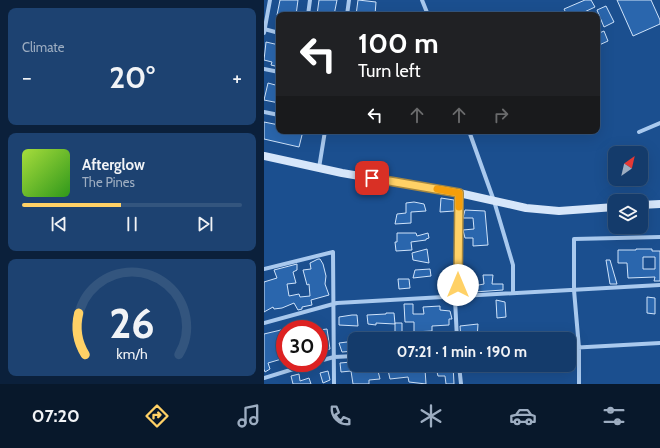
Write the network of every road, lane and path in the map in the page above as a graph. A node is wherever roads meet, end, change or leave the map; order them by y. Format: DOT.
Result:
graph roads {
  1 [pos="270,0"];
  2 [pos="310,0"];
  3 [pos="349,0"];
  4 [pos="422,0"];
  5 [pos="308,12"];
  6 [pos="347,12"];
  7 [pos="427,12"];
  8 [pos="264,30"];
  9 [pos="276,32"];
  10 [pos="264,69"];
  11 [pos="276,71"];
  12 [pos="264,112"];
  13 [pos="276,114"];
  14 [pos="660,123"];
  15 [pos="639,132"];
  16 [pos="325,134"];
  17 [pos="470,134"];
  18 [pos="264,156"];
  19 [pos="319,168"];
  20 [pos="459,193"];
  21 [pos="494,201"];
  22 [pos="660,204"];
  23 [pos="648,205"];
  24 [pos="608,208"];
  25 [pos="660,237"];
  26 [pos="264,269"];
  27 [pos="660,285"];
  28 [pos="574,290"];
  29 [pos="513,293"];
  30 [pos="455,296"];
  31 [pos="334,304"];
  32 [pos="264,323"];
  33 [pos="457,332"];
  34 [pos="660,343"];
  35 [pos="579,348"];
  36 [pos="348,356"];
  37 [pos="334,357"];
  38 [pos="328,359"];
  39 [pos="284,372"];
  40 [pos="459,372"];
  41 [pos="264,378"];
  42 [pos="334,384"];
  43 [pos="460,384"];
  44 [pos="579,384"];
  1 -- 8 [label="street"];
  2 -- 5 [label="street"];
  3 -- 6 [label="street"];
  4 -- 7 [label="street"];
  8 -- 9 [label="street"];
  10 -- 11 [label="street"];
  12 -- 13 [label="street"];
  14 -- 15 [label="street"];
  16 -- 19 [label="street"];
  17 -- 21 [label="street"];
  18 -- 19 [label="street"];
  19 -- 20 [label="street"];
  20 -- 21 [label="street"];
  20 -- 30 [label="street"];
  21 -- 24 [label="street"];
  21 -- 29 [label="street"];
  22 -- 23 [label="street"];
  25 -- 28 [label="street"];
  26 -- 31 [label="street"];
  27 -- 28 [label="street"];
  28 -- 29 [label="street"];
  28 -- 35 [label="street"];
  29 -- 30 [label="street"];
  30 -- 31 [label="street"];
  30 -- 33 [label="street"];
  31 -- 32 [label="street"];
  31 -- 37 [label="street"];
  34 -- 35 [label="street"];
  35 -- 44 [label="street"];
  36 -- 37 [label="street"];
  37 -- 38 [label="street"];
  37 -- 42 [label="street"];
  39 -- 41 [label="street"];
  40 -- 43 [label="street"];
}
